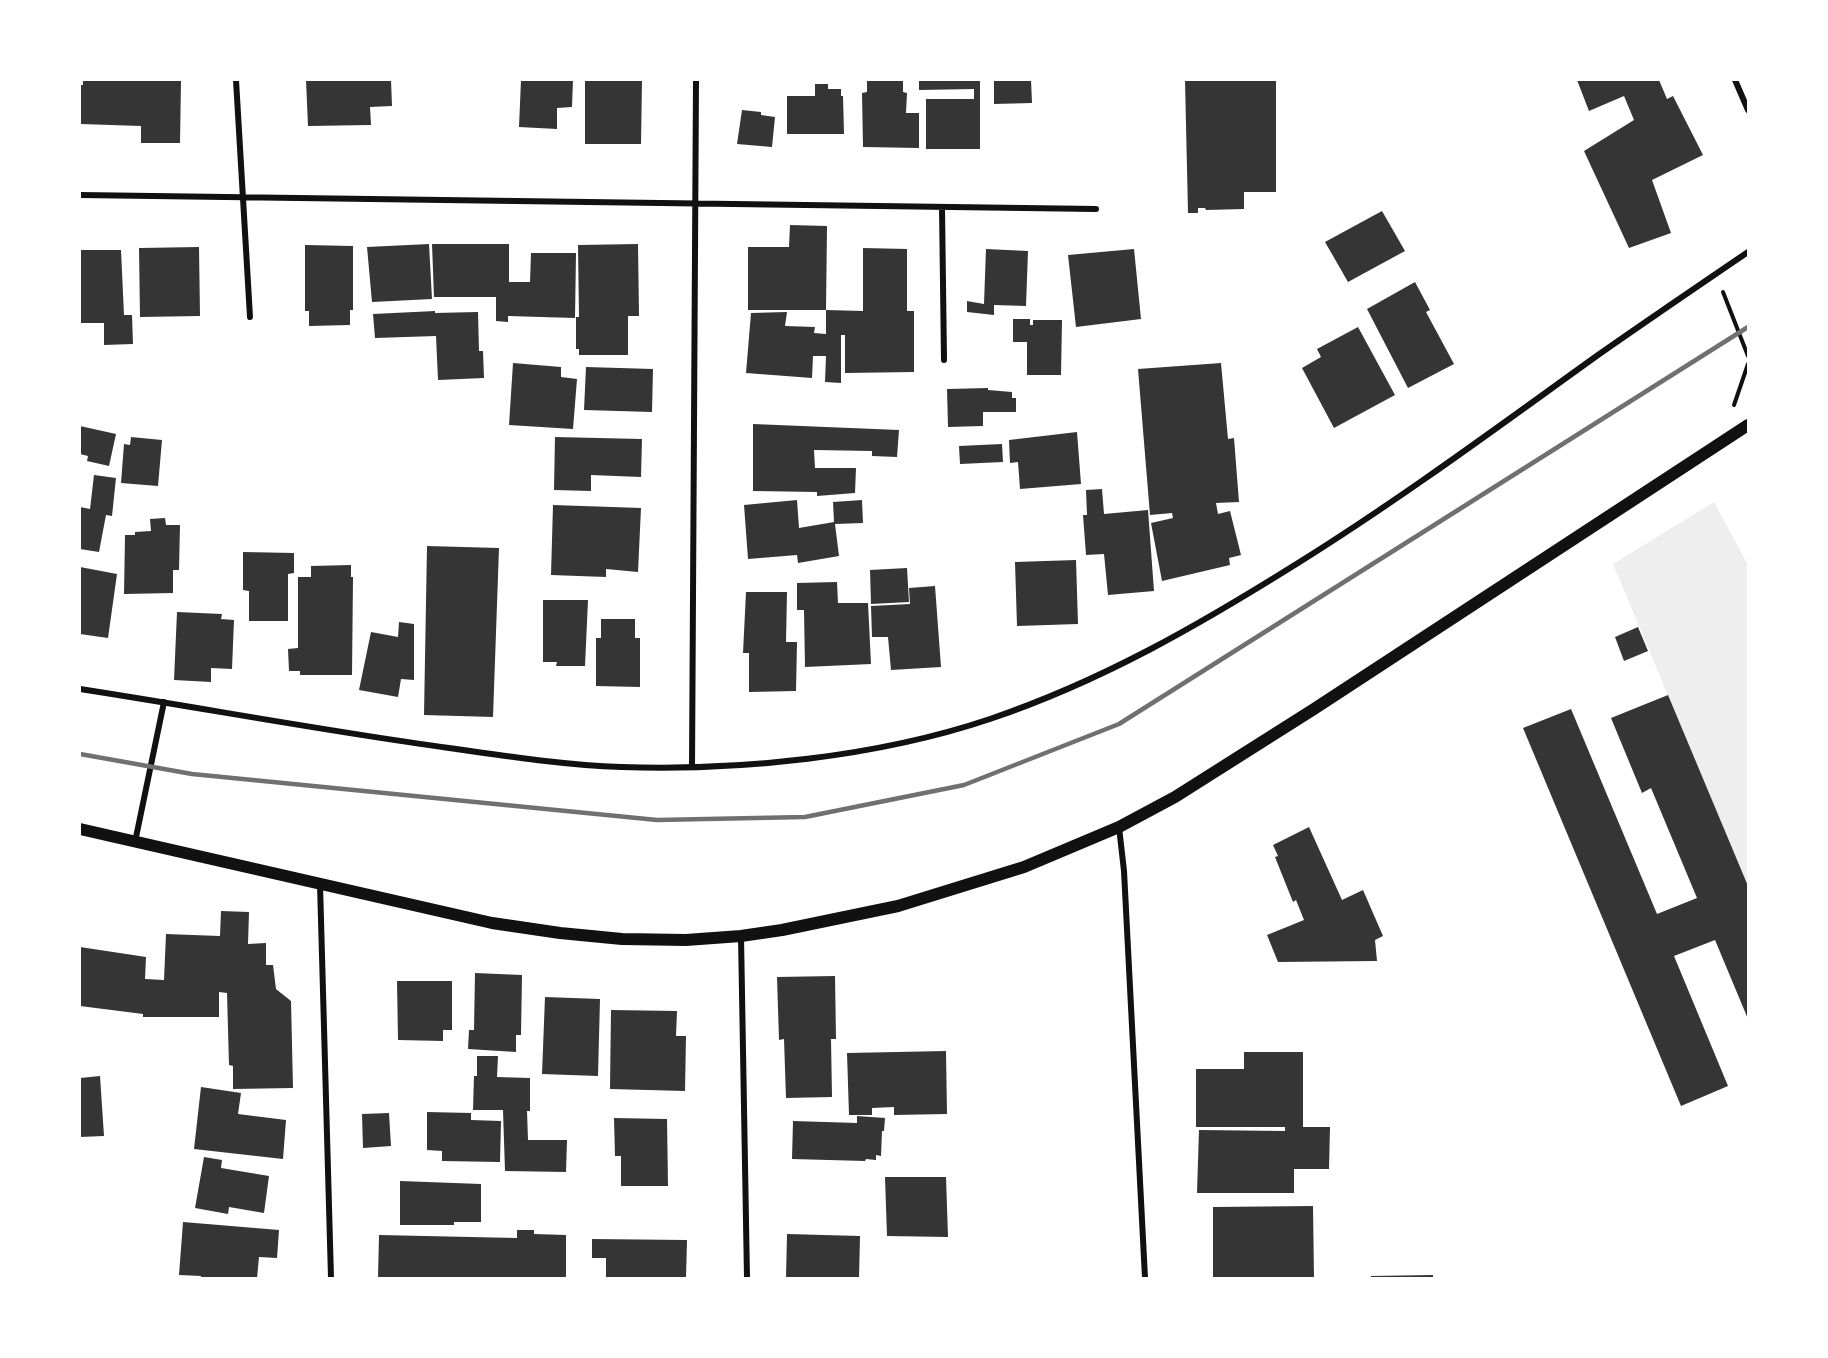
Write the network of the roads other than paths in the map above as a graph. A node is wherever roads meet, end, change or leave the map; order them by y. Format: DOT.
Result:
graph roads {
  1 [pos="236,80"];
  2 [pos="696,80"];
  3 [pos="1735,80"];
  4 [pos="1749,110"];
  5 [pos="80,195"];
  6 [pos="243,197"];
  7 [pos="695,204"];
  8 [pos="942,207"];
  9 [pos="1096,209"];
  10 [pos="1749,252"];
  11 [pos="249,317"];
  12 [pos="944,360"];
  13 [pos="1749,425"];
  14 [pos="80,689"];
  15 [pos="164,702"];
  16 [pos="692,767"];
  17 [pos="1119,827"];
  18 [pos="80,829"];
  19 [pos="135,842"];
  20 [pos="320,884"];
  21 [pos="741,936"];
  22 [pos="331,1278"];
  23 [pos="747,1278"];
  24 [pos="1144,1278"];
  1 -- 6 [label="street"];
  2 -- 7 [label="street"];
  3 -- 4 [label="street"];
  5 -- 6 [label="street"];
  6 -- 7 [label="street"];
  6 -- 11 [label="street"];
  7 -- 8 [label="street"];
  7 -- 16 [label="street"];
  8 -- 9 [label="street"];
  8 -- 12 [label="street"];
  10 -- 16 [label="street"];
  13 -- 17 [label="main road"];
  14 -- 15 [label="street"];
  15 -- 16 [label="street"];
  15 -- 19 [label="street"];
  17 -- 21 [label="main road"];
  17 -- 24 [label="street"];
  18 -- 19 [label="main road"];
  19 -- 20 [label="main road"];
  20 -- 21 [label="main road"];
  20 -- 22 [label="street"];
  21 -- 23 [label="street"];
}
